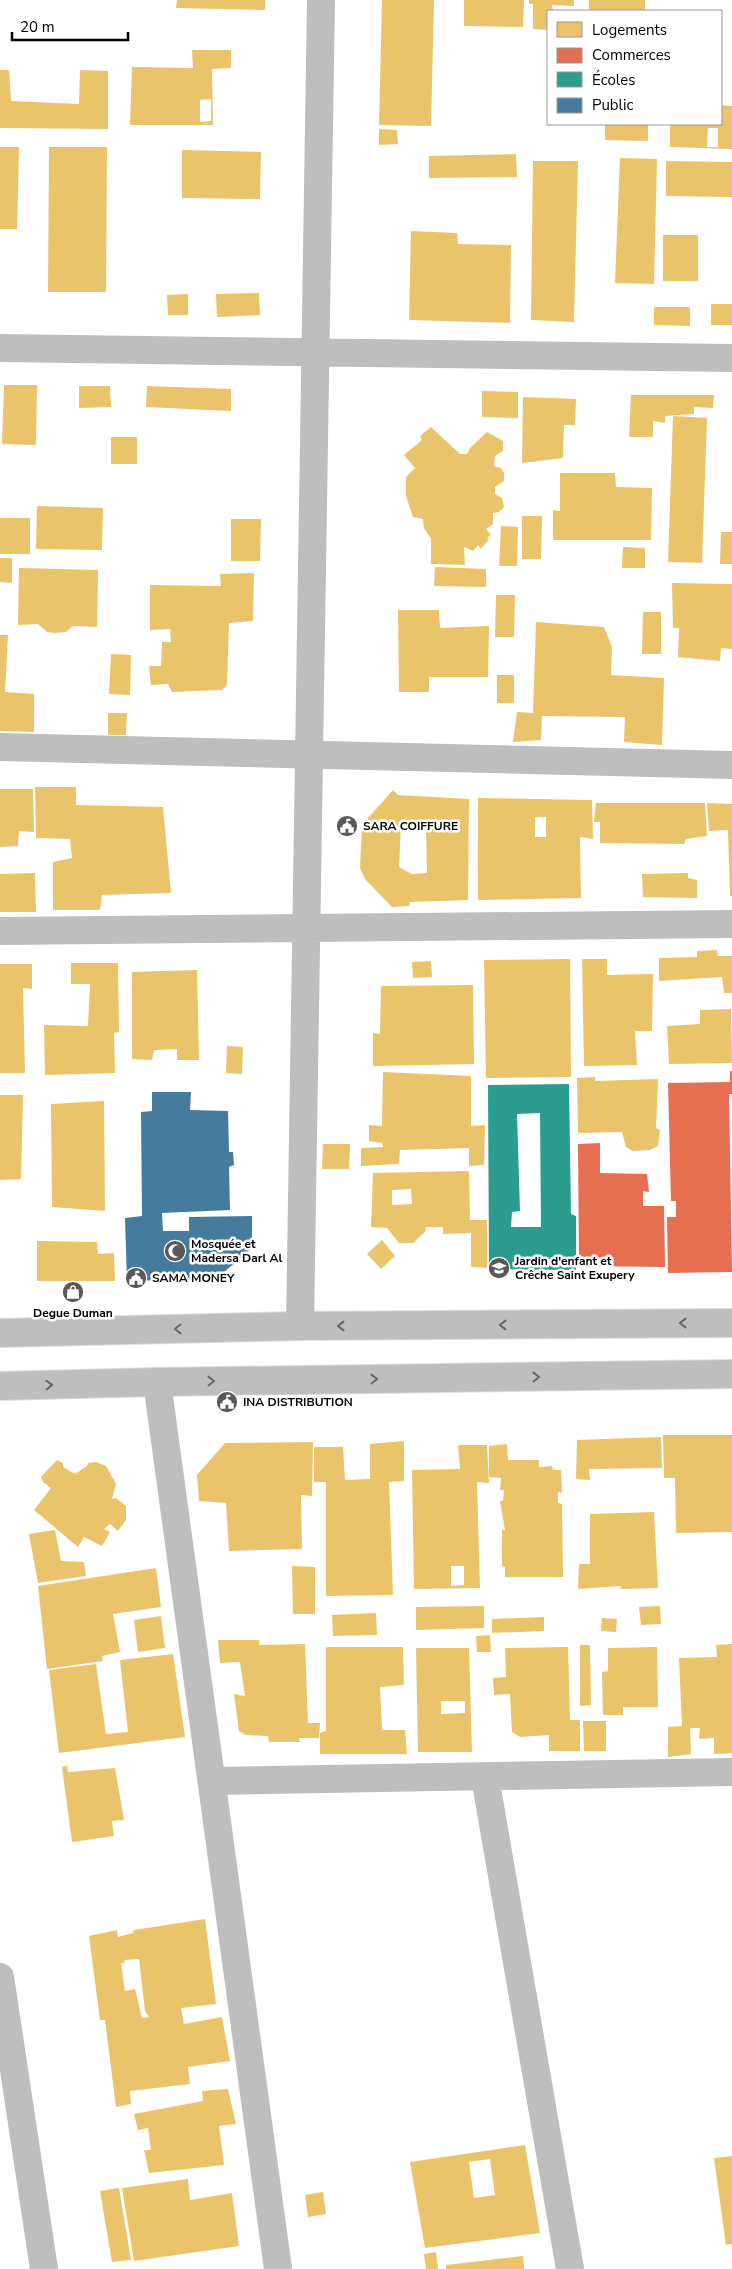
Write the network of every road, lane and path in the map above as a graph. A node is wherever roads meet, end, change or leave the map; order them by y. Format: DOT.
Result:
graph roads {
  1 [pos="321,0"];
  2 [pos="0,348"];
  3 [pos="315,352"];
  4 [pos="732,358"];
  5 [pos="0,747"];
  6 [pos="309,754"];
  7 [pos="732,765"];
  8 [pos="732,924"];
  9 [pos="306,928"];
  10 [pos="0,930"];
  11 [pos="732,1323"];
  12 [pos="300,1326"];
  13 [pos="0,1333"];
  14 [pos="732,1374"];
  15 [pos="157,1382"];
  16 [pos="0,1386"];
  17 [pos="732,1772"];
  18 [pos="485,1777"];
  19 [pos="212,1781"];
  20 [pos="0,1977"];
  21 [pos="44,2269"];
  22 [pos="278,2269"];
  23 [pos="570,2269"];
  1 -- 3 [label="street"];
  2 -- 3 [label="street"];
  3 -- 4 [label="street"];
  3 -- 6 [label="street"];
  5 -- 6 [label="street"];
  6 -- 7 [label="street"];
  6 -- 9 [label="street"];
  8 -- 9 [label="street"];
  9 -- 10 [label="street"];
  9 -- 12 [label="street"];
  11 -- 12 [label="street, one-way"];
  12 -- 13 [label="street, one-way"];
  15 -- 14 [label="street, one-way"];
  16 -- 15 [label="street, one-way"];
  15 -- 19 [label="street"];
  17 -- 18 [label="street"];
  18 -- 19 [label="street"];
  18 -- 23 [label="street"];
  19 -- 22 [label="street"];
  20 -- 21 [label="street"];
}
